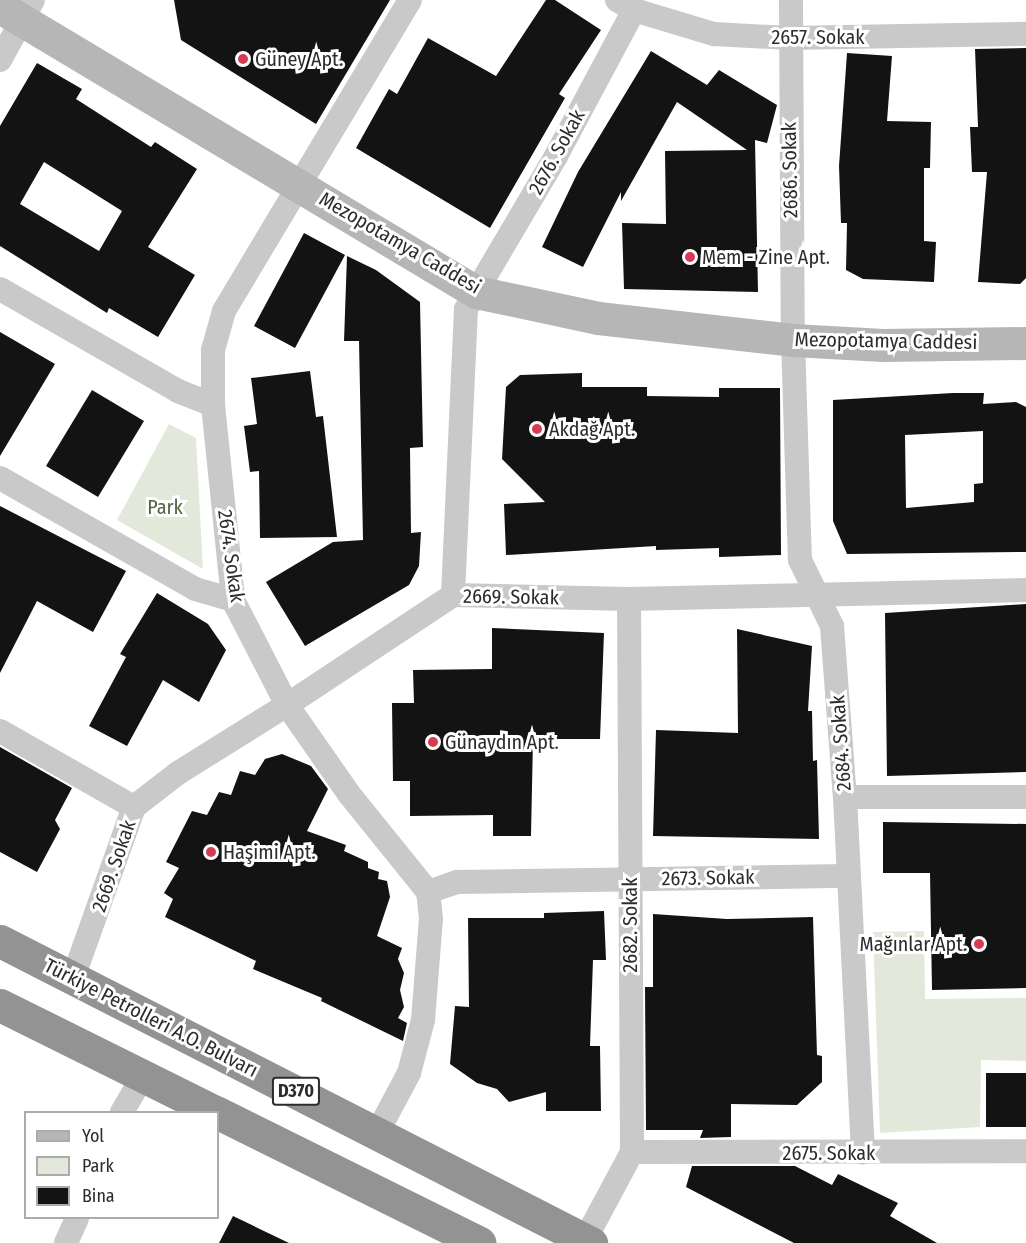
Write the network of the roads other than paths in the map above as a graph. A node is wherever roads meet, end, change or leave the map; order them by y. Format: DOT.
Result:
graph roads {
  1 [pos="410,0"];
  2 [pos="791,0"];
  3 [pos="625,5"];
  4 [pos="18,9"];
  5 [pos="1026,34"];
  6 [pos="788,38"];
  7 [pos="0,60"];
  8 [pos="301,184"];
  9 [pos="0,289"];
  10 [pos="476,291"];
  11 [pos="793,340"];
  12 [pos="1026,343"];
  13 [pos="213,405"];
  14 [pos="0,478"];
  15 [pos="1026,590"];
  16 [pos="453,596"];
  17 [pos="817,596"];
  18 [pos="629,599"];
  19 [pos="233,600"];
  20 [pos="288,705"];
  21 [pos="0,731"];
  22 [pos="845,797"];
  23 [pos="1026,797"];
  24 [pos="134,807"];
  25 [pos="847,876"];
  26 [pos="630,879"];
  27 [pos="428,892"];
  28 [pos="0,941"];
  29 [pos="74,978"];
  30 [pos="0,1005"];
  31 [pos="143,1076"];
  32 [pos="123,1111"];
  33 [pos="213,1111"];
  34 [pos="219,1114"];
  35 [pos="377,1133"];
  36 [pos="632,1152"];
  37 [pos="1026,1152"];
  38 [pos="863,1153"];
  39 [pos="77,1219"];
  40 [pos="588,1242"];
  41 [pos="66,1243"];
  42 [pos="480,1243"];
  1 -- 8 [label="street, 2674. Sokak"];
  2 -- 6 [label="street, 2686. Sokak"];
  3 -- 6 [label="street, 2657. Sokak"];
  3 -- 10 [label="street, 2676. Sokak"];
  4 -- 7 [label="street"];
  4 -- 8 [label="street, Mezopotamya Caddesi"];
  5 -- 6 [label="street, 2657. Sokak"];
  6 -- 11 [label="street, 2686. Sokak"];
  8 -- 10 [label="street, Mezopotamya Caddesi"];
  8 -- 13 [label="street, 2674. Sokak"];
  9 -- 13 [label="street"];
  10 -- 11 [label="street, Mezopotamya Caddesi"];
  10 -- 16 [label="street, 2676. Sokak"];
  11 -- 12 [label="street, Mezopotamya Caddesi"];
  11 -- 17 [label="street, 2684. Sokak"];
  13 -- 19 [label="street, 2674. Sokak"];
  14 -- 19 [label="street"];
  15 -- 17 [label="street, 2669. Sokak"];
  16 -- 18 [label="street, 2669. Sokak"];
  16 -- 20 [label="street, 2669. Sokak"];
  17 -- 18 [label="street, 2669. Sokak"];
  17 -- 22 [label="street, 2684. Sokak"];
  18 -- 26 [label="street, 2682. Sokak"];
  19 -- 20 [label="street, 2674. Sokak"];
  20 -- 24 [label="street, 2669. Sokak"];
  20 -- 27 [label="street, 2674. Sokak"];
  21 -- 24 [label="street"];
  22 -- 23 [label="street"];
  22 -- 25 [label="street, 2684. Sokak"];
  24 -- 29 [label="street, 2669. Sokak"];
  25 -- 26 [label="street, 2673. Sokak"];
  25 -- 38 [label="street, 2684. Sokak"];
  26 -- 27 [label="street, 2673. Sokak"];
  26 -- 36 [label="street, 2682. Sokak"];
  27 -- 35 [label="street"];
  28 -- 29 [label="highway, Türkiye Petrolleri A.O. Bulvarı / D370"];
  29 -- 35 [label="highway, Türkiye Petrolleri A.O. Bulvarı / D370"];
  30 -- 31 [label="highway"];
  31 -- 32 [label="street"];
  31 -- 33 [label="highway"];
  34 -- 42 [label="highway"];
  35 -- 40 [label="highway, Türkiye Petrolleri A.O. Bulvarı / D370"];
  36 -- 38 [label="street, 2675. Sokak"];
  36 -- 40 [label="street, 2682. Sokak"];
  37 -- 38 [label="street, 2675. Sokak"];
  39 -- 41 [label="street"];
}
